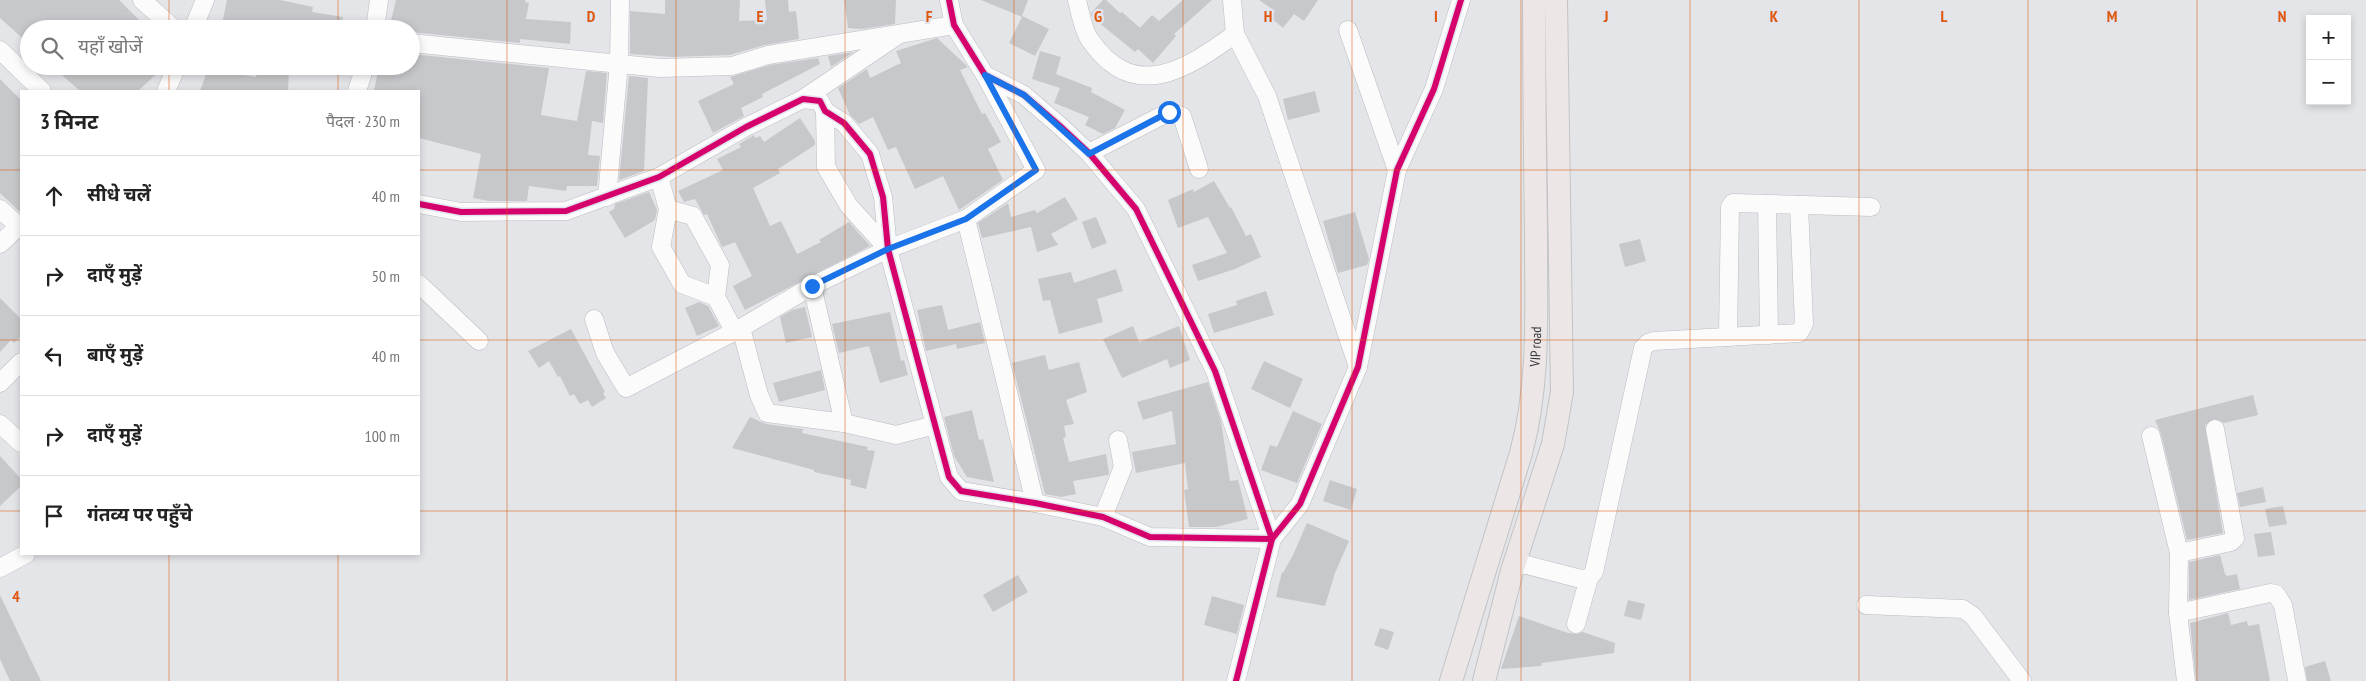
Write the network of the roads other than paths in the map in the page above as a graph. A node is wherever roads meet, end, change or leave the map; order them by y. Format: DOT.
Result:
graph roads {
  1 [pos="142,0"];
  2 [pos="205,0"];
  3 [pos="379,0"];
  4 [pos="620,0"];
  5 [pos="949,0"];
  6 [pos="1077,0"];
  7 [pos="1232,0"];
  8 [pos="1461,0"];
  9 [pos="1534,0"];
  10 [pos="1556,0"];
  11 [pos="164,20"];
  12 [pos="197,20"];
  13 [pos="376,20"];
  14 [pos="954,25"];
  15 [pos="1348,30"];
  16 [pos="902,32"];
  17 [pos="1235,34"];
  18 [pos="420,44"];
  19 [pos="0,50"];
  20 [pos="620,64"];
  21 [pos="20,70"];
  22 [pos="26,75"];
  23 [pos="173,75"];
  24 [pos="362,75"];
  25 [pos="985,75"];
  26 [pos="41,90"];
  27 [pos="166,90"];
  28 [pos="357,90"];
  29 [pos="803,99"];
  30 [pos="825,111"];
  31 [pos="1089,154"];
  32 [pos="1199,169"];
  33 [pos="1397,170"];
  34 [pos="659,176"];
  35 [pos="608,197"];
  36 [pos="420,204"];
  37 [pos="1768,204"];
  38 [pos="1799,205"];
  39 [pos="1871,207"];
  40 [pos="0,208"];
  41 [pos="668,209"];
  42 [pos="966,219"];
  43 [pos="20,227"];
  44 [pos="0,244"];
  45 [pos="888,249"];
  46 [pos="420,285"];
  47 [pos="812,286"];
  48 [pos="716,297"];
  49 [pos="594,319"];
  50 [pos="737,330"];
  51 [pos="1769,335"];
  52 [pos="1728,336"];
  53 [pos="479,341"];
  54 [pos="20,363"];
  55 [pos="1358,368"];
  56 [pos="0,383"];
  57 [pos="0,424"];
  58 [pos="844,424"];
  59 [pos="935,426"];
  60 [pos="2215,429"];
  61 [pos="2151,436"];
  62 [pos="1118,440"];
  63 [pos="20,442"];
  64 [pos="1035,503"];
  65 [pos="1103,517"];
  66 [pos="1272,539"];
  67 [pos="2179,554"];
  68 [pos="24,555"];
  69 [pos="1515,562"];
  70 [pos="0,568"];
  71 [pos="1589,578"];
  72 [pos="1866,605"];
  73 [pos="2178,613"];
  74 [pos="1576,624"];
  75 [pos="2297,680"];
  76 [pos="1236,681"];
  77 [pos="1451,681"];
  78 [pos="1484,681"];
  79 [pos="2022,681"];
  80 [pos="2186,681"];
  1 -- 11 [label="street"];
  2 -- 12 [label="street"];
  3 -- 13 [label="street"];
  4 -- 20 [label="street"];
  5 -- 14 [label="street"];
  6 -- 17 [label="street"];
  7 -- 17 [label="street"];
  8 -- 33 [label="street"];
  9 -- 77 [label="main road, VIP road"];
  10 -- 69 [label="main road, VIP road"];
  14 -- 16 [label="street"];
  14 -- 25 [label="street"];
  15 -- 33 [label="street"];
  16 -- 20 [label="street"];
  16 -- 29 [label="street"];
  17 -- 55 [label="street"];
  18 -- 20 [label="street"];
  19 -- 21 [label="street"];
  20 -- 35 [label="street"];
  22 -- 26 [label="street"];
  23 -- 27 [label="street"];
  24 -- 28 [label="street"];
  25 -- 31 [label="street"];
  25 -- 42 [label="street"];
  29 -- 30 [label="street"];
  29 -- 34 [label="street"];
  30 -- 45 [label="street"];
  30 -- 45 [label="street"];
  31 -- 32 [label="street"];
  31 -- 66 [label="street"];
  33 -- 55 [label="street"];
  34 -- 35 [label="street"];
  34 -- 41 [label="street"];
  35 -- 36 [label="street"];
  37 -- 38 [label="street"];
  37 -- 51 [label="street"];
  37 -- 52 [label="street"];
  38 -- 39 [label="street"];
  38 -- 51 [label="street"];
  40 -- 43 [label="street"];
  41 -- 48 [label="street"];
  41 -- 48 [label="street"];
  42 -- 45 [label="street"];
  42 -- 64 [label="street"];
  43 -- 44 [label="street"];
  45 -- 47 [label="street"];
  45 -- 59 [label="street"];
  46 -- 53 [label="street"];
  47 -- 50 [label="street"];
  47 -- 58 [label="street"];
  48 -- 50 [label="street"];
  49 -- 50 [label="street"];
  50 -- 58 [label="street"];
  51 -- 52 [label="street"];
  52 -- 71 [label="street"];
  54 -- 56 [label="street"];
  55 -- 66 [label="street"];
  57 -- 63 [label="street"];
  58 -- 59 [label="street"];
  59 -- 64 [label="street"];
  60 -- 67 [label="street"];
  61 -- 67 [label="street"];
  62 -- 65 [label="street"];
  64 -- 65 [label="street"];
  65 -- 66 [label="street"];
  66 -- 76 [label="street"];
  67 -- 73 [label="street"];
  68 -- 70 [label="street"];
  69 -- 71 [label="street"];
  69 -- 78 [label="main road, VIP road"];
  71 -- 74 [label="street"];
  72 -- 79 [label="street"];
  73 -- 75 [label="street"];
  73 -- 80 [label="street"];
}
